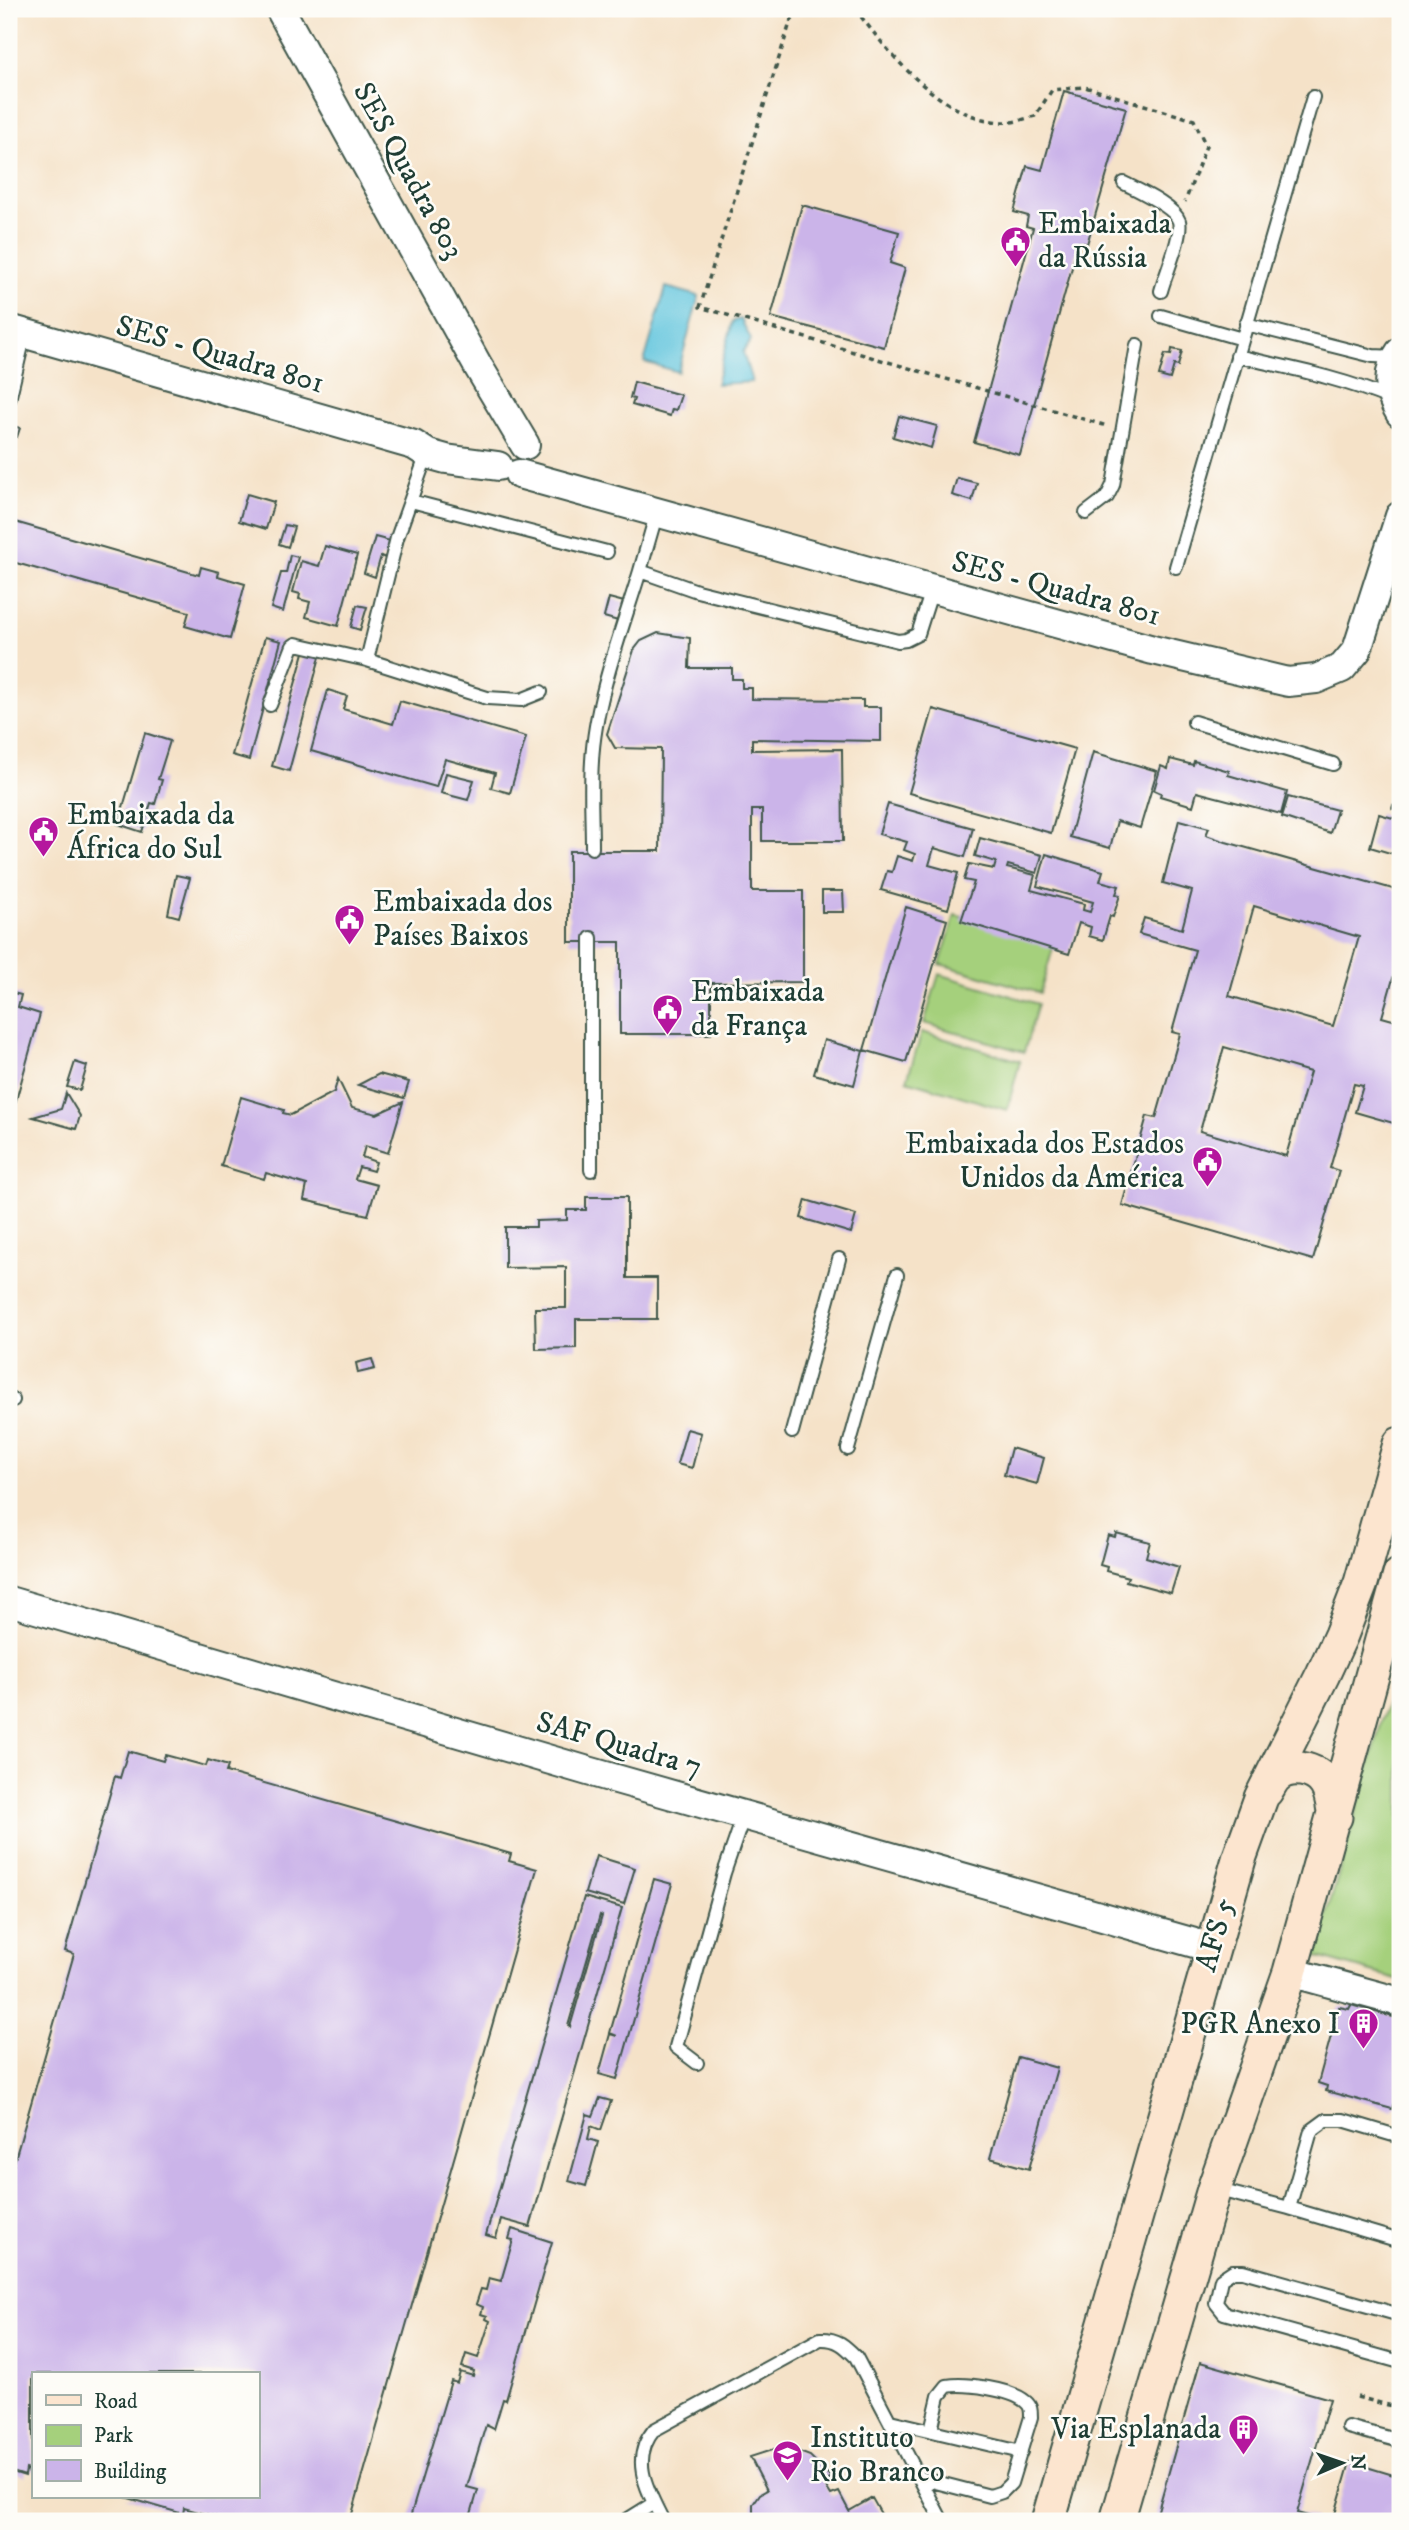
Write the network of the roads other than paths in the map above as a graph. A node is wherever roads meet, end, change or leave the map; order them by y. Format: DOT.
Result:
graph roads {
  1 [pos="280,9"];
  2 [pos="1313,97"];
  3 [pos="1124,183"];
  4 [pos="1161,291"];
  5 [pos="1161,316"];
  6 [pos="1246,324"];
  7 [pos="17,331"];
  8 [pos="1242,339"];
  9 [pos="1137,345"];
  10 [pos="1398,354"];
  11 [pos="1237,356"];
  12 [pos="9,400"];
  13 [pos="1398,410"];
  14 [pos="424,448"];
  15 [pos="512,456"];
  16 [pos="411,501"];
  17 [pos="657,512"];
  18 [pos="1086,513"];
  19 [pos="1400,516"];
  20 [pos="607,552"];
  21 [pos="1176,566"];
  22 [pos="640,571"];
  23 [pos="932,590"];
  24 [pos="367,660"];
  25 [pos="541,692"];
  26 [pos="270,705"];
  27 [pos="1194,722"];
  28 [pos="1333,764"];
  29 [pos="592,848"];
  30 [pos="591,938"];
  31 [pos="591,1170"];
  32 [pos="839,1259"];
  33 [pos="897,1275"];
  34 [pos="792,1432"];
  35 [pos="1400,1444"];
  36 [pos="848,1450"];
  37 [pos="1400,1575"];
  38 [pos="9,1601"];
  39 [pos="1261,1798"];
  40 [pos="744,1815"];
  41 [pos="1335,1817"];
  42 [pos="1212,1948"];
  43 [pos="1290,1972"];
  44 [pos="1400,2002"];
  45 [pos="697,2063"];
  46 [pos="1400,2137"];
  47 [pos="1214,2189"];
  48 [pos="1289,2208"];
  49 [pos="1400,2241"];
  50 [pos="1400,2315"];
  51 [pos="1400,2362"];
  52 [pos="890,2421"];
  53 [pos="1348,2427"];
  54 [pos="930,2430"];
  55 [pos="1400,2441"];
  56 [pos="1021,2452"];
  57 [pos="920,2479"];
  58 [pos="654,2503"];
  59 [pos="625,2521"];
  60 [pos="663,2521"];
  61 [pos="942,2521"];
  62 [pos="1048,2521"];
  63 [pos="1118,2521"];
  1 -- 15 [label="street, SES Quadra 803"];
  2 -- 6 [label="lane"];
  3 -- 4 [label="lane"];
  5 -- 8 [label="lane"];
  6 -- 8 [label="lane"];
  6 -- 10 [label="lane"];
  7 -- 12 [label="lane"];
  7 -- 14 [label="street, SES - Quadra 801"];
  8 -- 11 [label="lane"];
  9 -- 18 [label="lane"];
  10 -- 13 [label="street"];
  11 -- 13 [label="lane"];
  11 -- 21 [label="lane"];
  14 -- 15 [label="street, SES - Quadra 801"];
  14 -- 16 [label="lane"];
  15 -- 17 [label="street, SES - Quadra 801"];
  16 -- 20 [label="lane"];
  16 -- 24 [label="lane"];
  17 -- 22 [label="lane"];
  17 -- 23 [label="street, SES - Quadra 801"];
  19 -- 23 [label="street, SES - Quadra 801"];
  22 -- 23 [label="lane"];
  22 -- 29 [label="lane"];
  24 -- 25 [label="lane"];
  24 -- 26 [label="lane"];
  27 -- 28 [label="lane"];
  30 -- 31 [label="lane"];
  32 -- 34 [label="lane"];
  33 -- 36 [label="lane"];
  35 -- 39 [label="main road, AFS 5"];
  37 -- 41 [label="main road"];
  38 -- 40 [label="street, SAF Quadra 7"];
  39 -- 41 [label="main road"];
  39 -- 42 [label="main road, AFS 5"];
  40 -- 42 [label="street, SAF Quadra 7"];
  40 -- 45 [label="lane"];
  41 -- 43 [label="main road"];
  42 -- 62 [label="main road, AFS 5"];
  43 -- 44 [label="street"];
  43 -- 47 [label="main road"];
  46 -- 48 [label="lane"];
  47 -- 48 [label="lane"];
  47 -- 63 [label="main road"];
  48 -- 49 [label="lane"];
  50 -- 51 [label="lane"];
  52 -- 54 [label="lane"];
  52 -- 57 [label="lane"];
  52 -- 58 [label="lane"];
  53 -- 55 [label="lane"];
  54 -- 56 [label="lane"];
  54 -- 56 [label="lane"];
  56 -- 57 [label="lane"];
  57 -- 61 [label="lane"];
  58 -- 59 [label="lane"];
  58 -- 60 [label="lane"];
}
